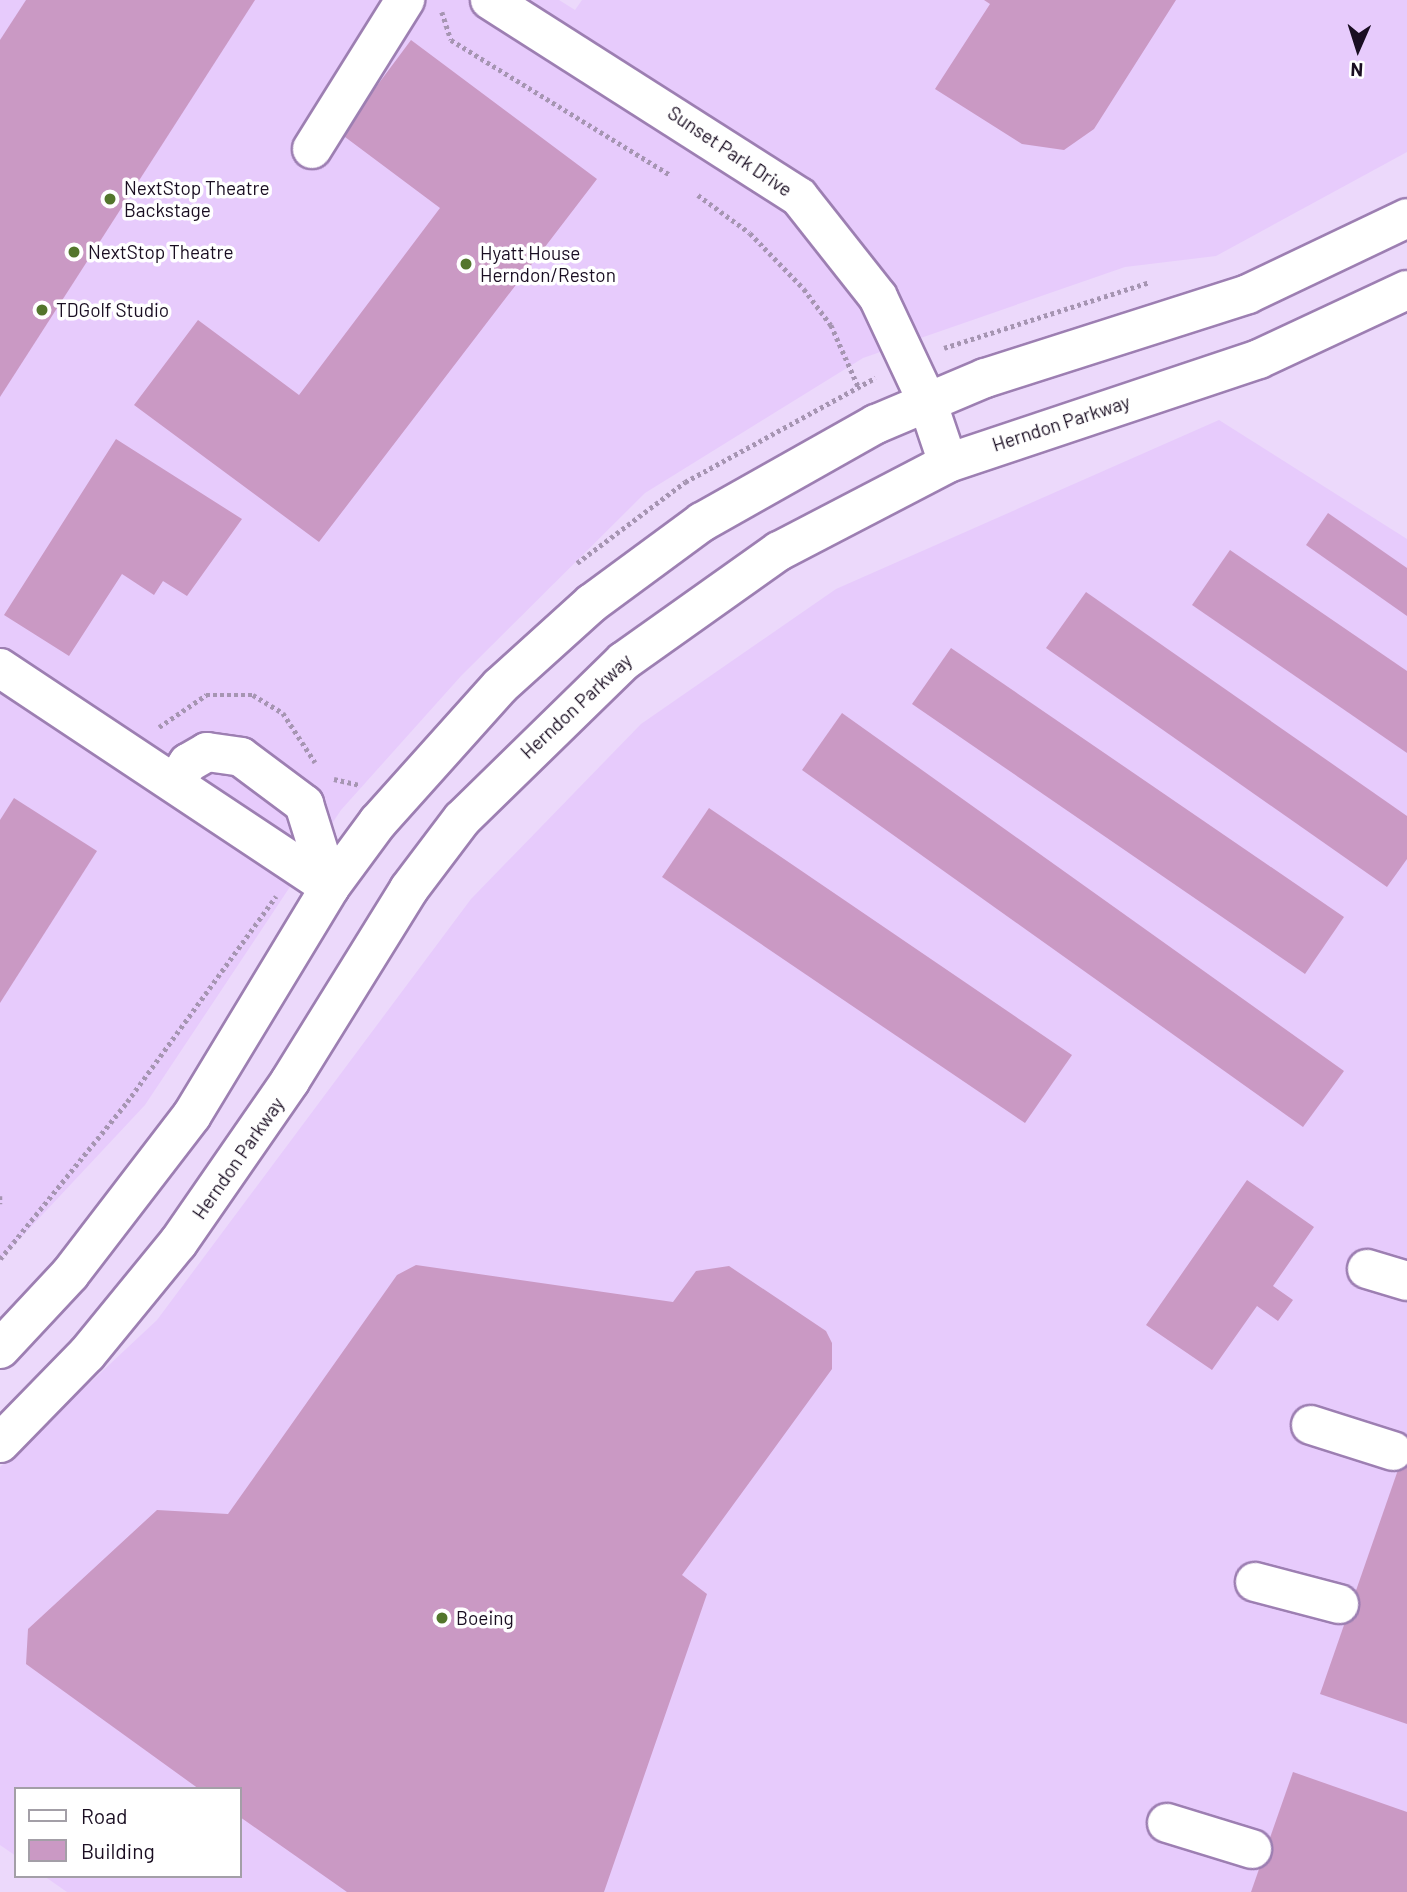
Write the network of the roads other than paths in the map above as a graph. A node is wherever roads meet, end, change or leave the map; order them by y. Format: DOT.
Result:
graph roads {
  1 [pos="490,0"];
  2 [pos="423,2"];
  3 [pos="312,149"];
  4 [pos="1407,219"];
  5 [pos="1407,290"];
  6 [pos="928,401"];
  7 [pos="948,463"];
  8 [pos="0,668"];
  9 [pos="190,794"];
  10 [pos="330,887"];
  11 [pos="1367,1269"];
  12 [pos="1407,1281"];
  13 [pos="0,1349"];
  14 [pos="1311,1425"];
  15 [pos="0,1443"];
  16 [pos="1393,1451"];
  17 [pos="1255,1581"];
  18 [pos="1339,1604"];
  19 [pos="1167,1823"];
  20 [pos="1252,1849"];
  1 -- 6 [label="main road, Sunset Park Drive"];
  2 -- 3 [label="main road"];
  4 -- 6 [label="main road"];
  5 -- 7 [label="main road, Herndon Parkway"];
  6 -- 7 [label="main road, Sunset Park Drive"];
  6 -- 10 [label="main road"];
  7 -- 15 [label="main road, Herndon Parkway"];
  8 -- 9 [label="main road"];
  9 -- 10 [label="main road"];
  9 -- 10 [label="main road"];
  10 -- 13 [label="main road"];
  11 -- 12 [label="main road"];
  14 -- 16 [label="main road"];
  17 -- 18 [label="main road"];
  19 -- 20 [label="main road"];
}
